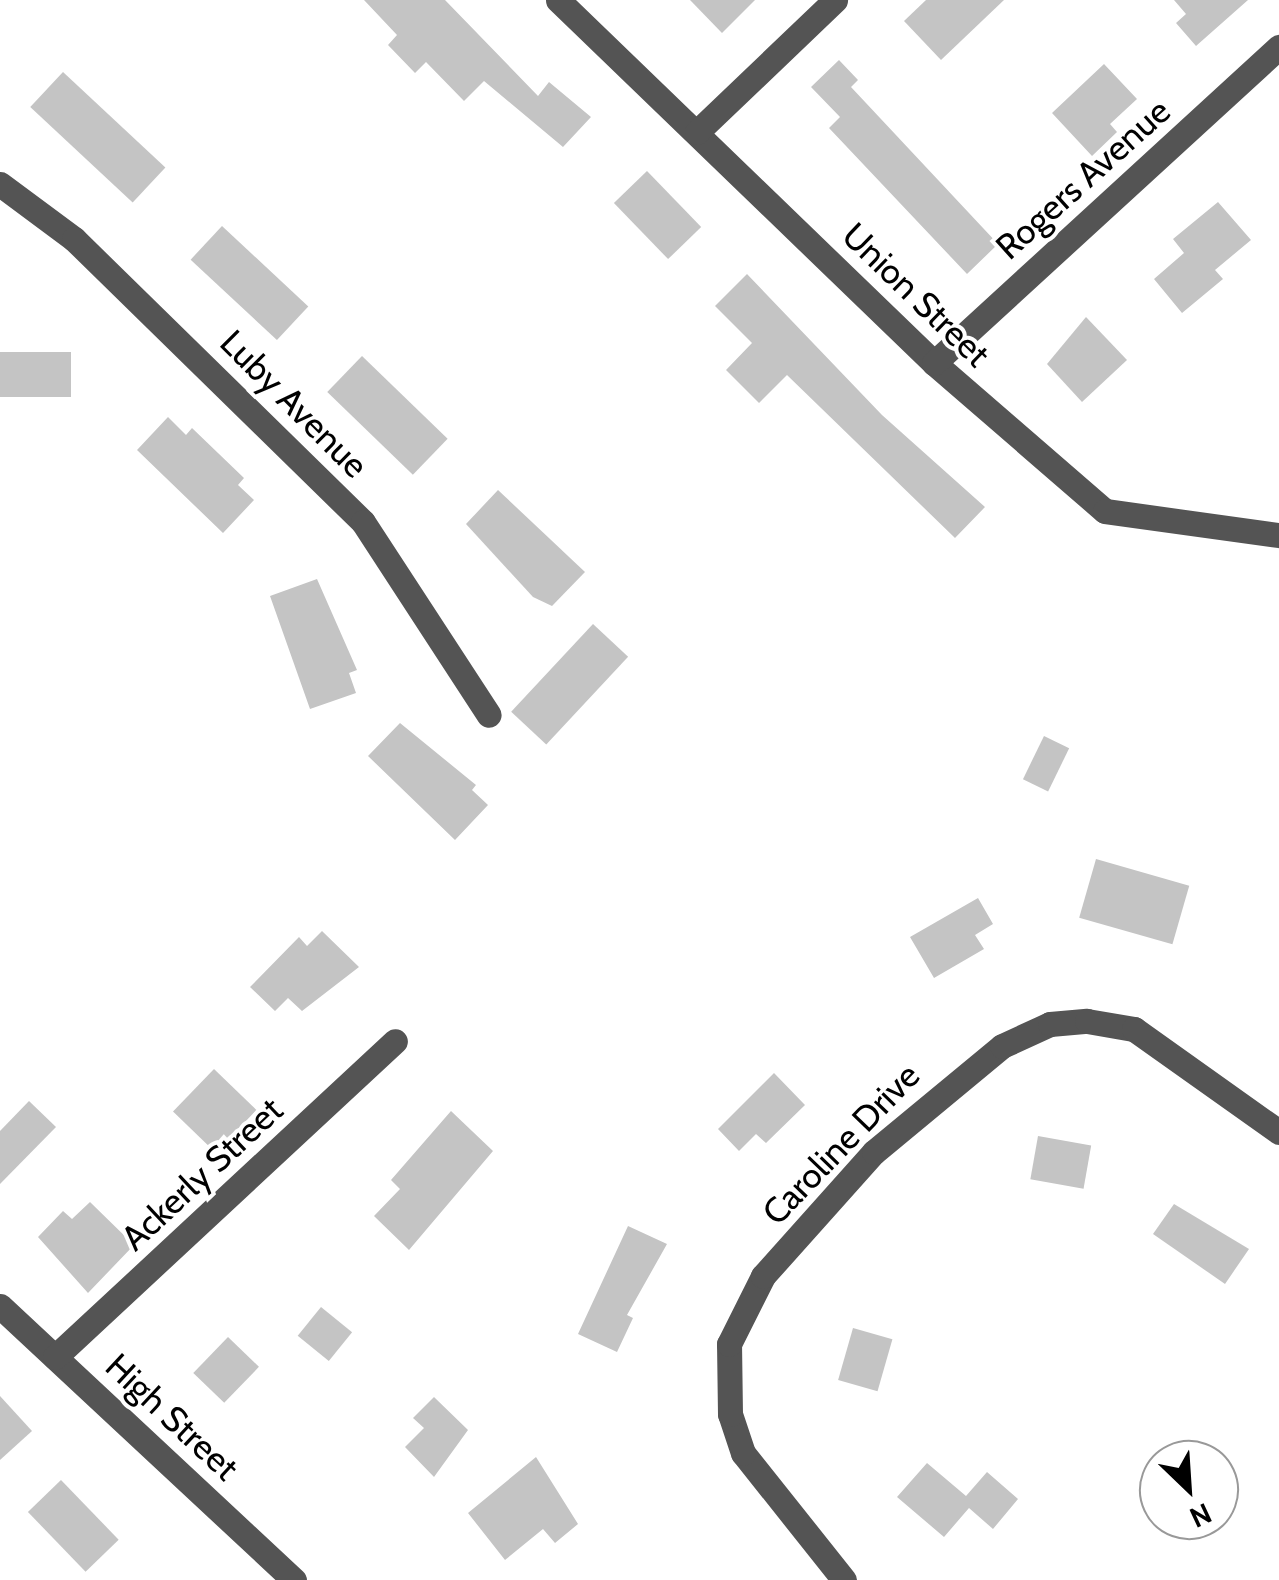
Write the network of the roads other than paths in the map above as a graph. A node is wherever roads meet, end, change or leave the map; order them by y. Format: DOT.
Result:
graph roads {
  1 [pos="558,0"];
  2 [pos="835,0"];
  3 [pos="1279,46"];
  4 [pos="697,132"];
  5 [pos="0,184"];
  6 [pos="934,362"];
  7 [pos="1279,535"];
  8 [pos="490,715"];
  9 [pos="395,1041"];
  10 [pos="1279,1132"];
  11 [pos="0,1306"];
  12 [pos="55,1356"];
  13 [pos="294,1580"];
  14 [pos="844,1580"];
  1 -- 4 [label="street, Union Street"];
  2 -- 4 [label="street"];
  3 -- 6 [label="street, Rogers Avenue"];
  4 -- 6 [label="street, Union Street"];
  5 -- 8 [label="street, Luby Avenue"];
  6 -- 7 [label="street, Union Street"];
  9 -- 12 [label="street, Ackerly Street"];
  10 -- 14 [label="street, Caroline Drive"];
  11 -- 12 [label="street, High Street"];
  12 -- 13 [label="street, High Street"];
}
